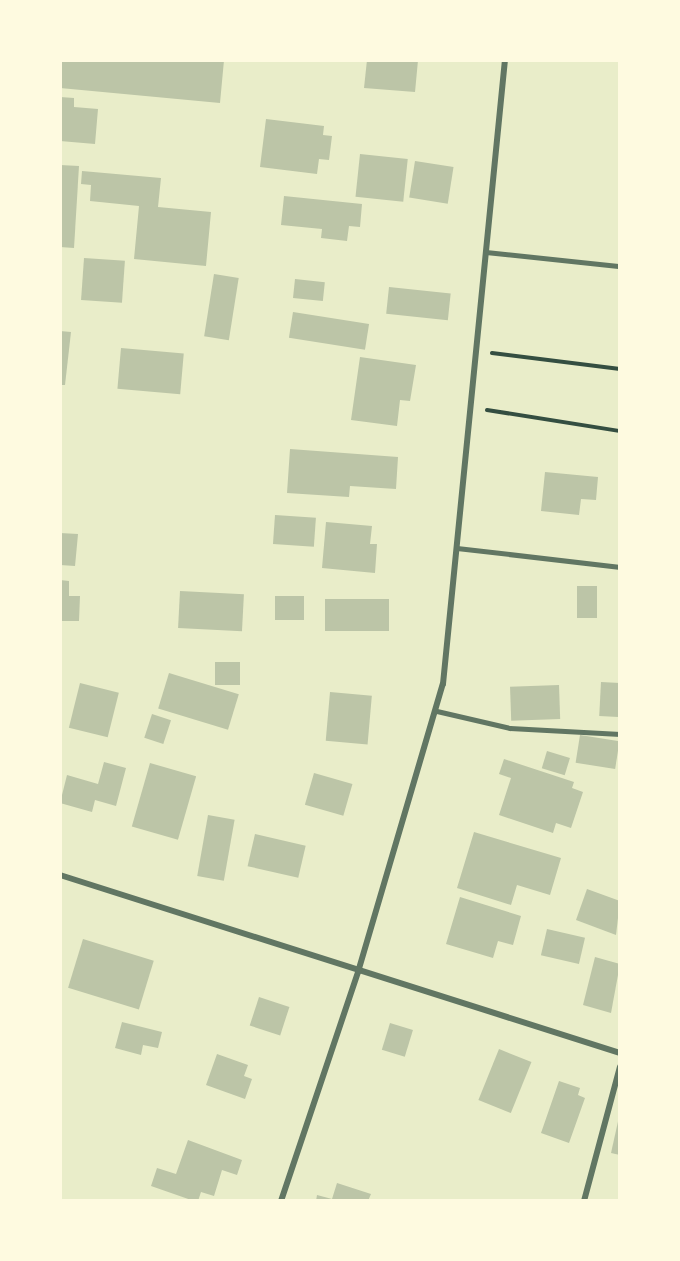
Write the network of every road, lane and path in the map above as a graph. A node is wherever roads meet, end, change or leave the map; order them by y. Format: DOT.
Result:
graph roads {
  1 [pos="505,60"];
  2 [pos="486,252"];
  3 [pos="620,266"];
  4 [pos="477,351"];
  5 [pos="620,369"];
  6 [pos="471,408"];
  7 [pos="620,431"];
  8 [pos="458,548"];
  9 [pos="620,567"];
  10 [pos="437,711"];
  11 [pos="620,734"];
  12 [pos="60,875"];
  13 [pos="358,972"];
  14 [pos="620,1053"];
  15 [pos="620,1067"];
  16 [pos="281,1201"];
  17 [pos="584,1201"];
  1 -- 2 [label="street"];
  2 -- 3 [label="lane"];
  2 -- 4 [label="street"];
  4 -- 5 [label="path"];
  4 -- 6 [label="street"];
  6 -- 7 [label="path"];
  6 -- 8 [label="street"];
  8 -- 9 [label="lane"];
  8 -- 10 [label="street"];
  10 -- 11 [label="lane"];
  10 -- 13 [label="street"];
  12 -- 13 [label="street"];
  13 -- 14 [label="street"];
  13 -- 16 [label="street"];
  15 -- 17 [label="street"];
}
